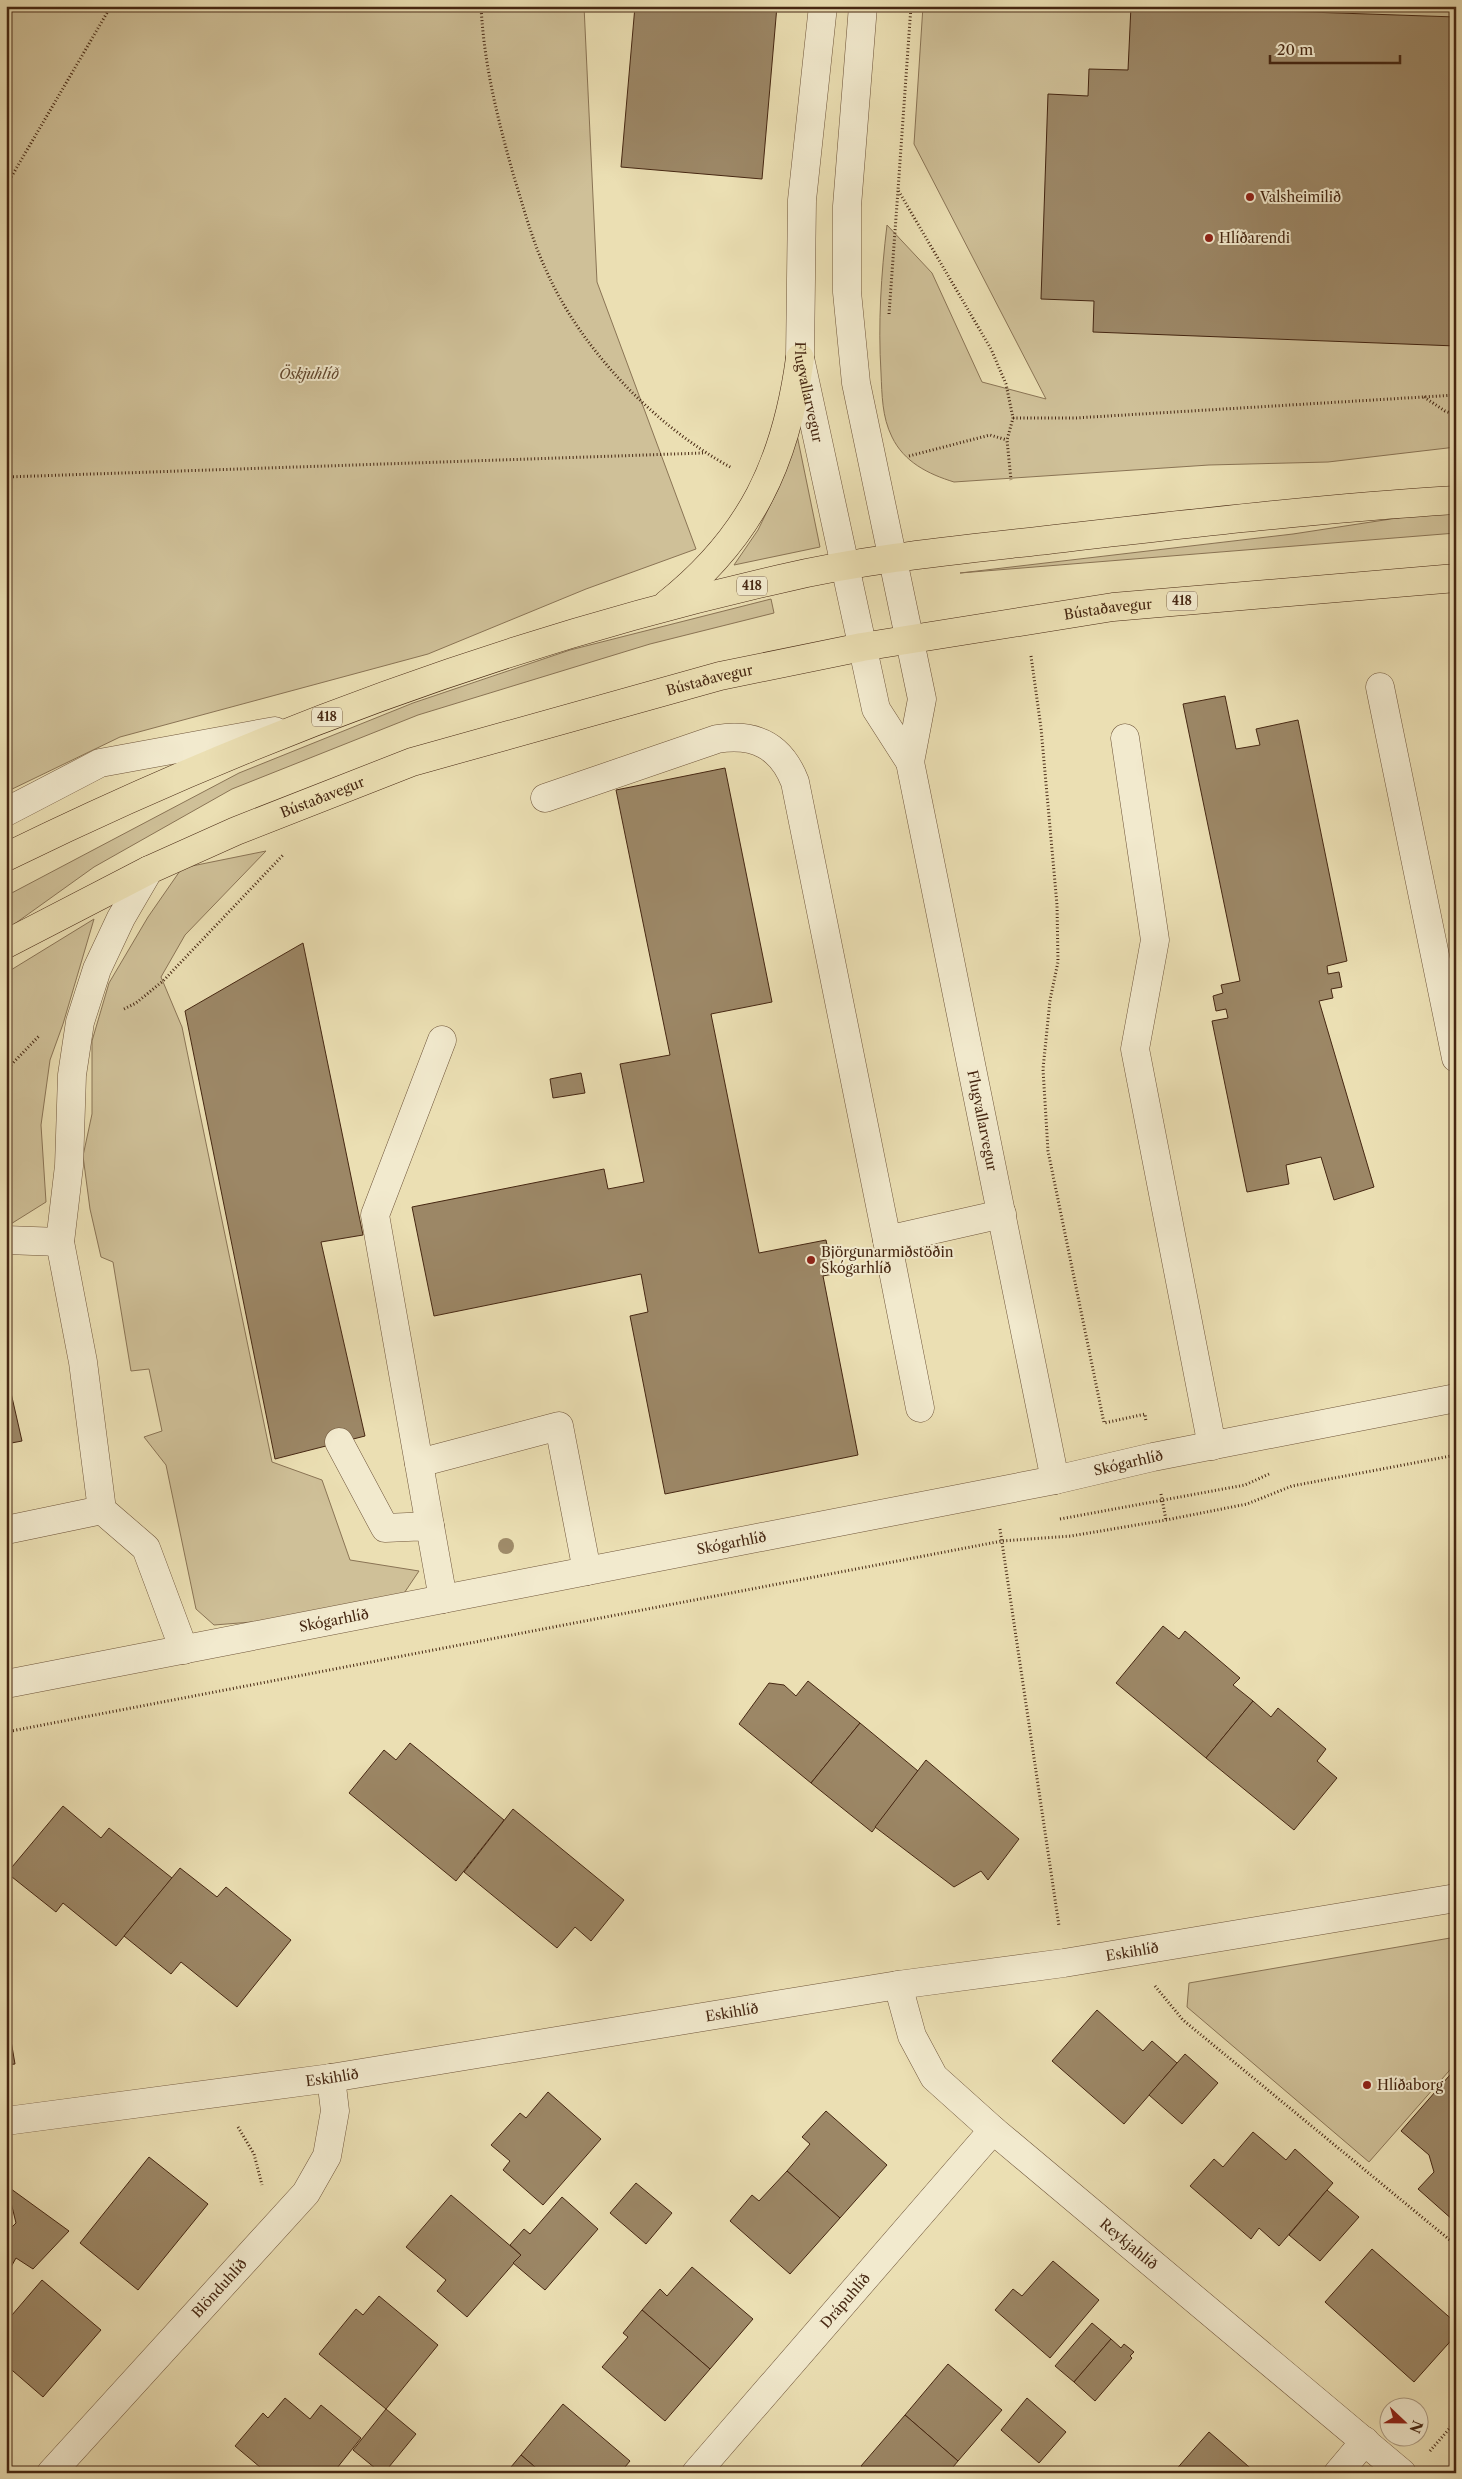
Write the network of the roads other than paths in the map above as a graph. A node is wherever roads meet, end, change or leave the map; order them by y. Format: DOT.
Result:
graph roads {
  1 [pos="823,6"];
  2 [pos="863,6"];
  3 [pos="800,358"];
  4 [pos="1456,500"];
  5 [pos="893,558"];
  6 [pos="845,567"];
  7 [pos="1456,578"];
  8 [pos="660,609"];
  9 [pos="910,640"];
  10 [pos="862,647"];
  11 [pos="1380,686"];
  12 [pos="304,726"];
  13 [pos="1125,738"];
  14 [pos="910,762"];
  15 [pos="545,798"];
  16 [pos="6,812"];
  17 [pos="6,856"];
  18 [pos="150,870"];
  19 [pos="6,944"];
  20 [pos="442,1040"];
  21 [pos="1456,1058"];
  22 [pos="1002,1214"];
  23 [pos="6,1240"];
  24 [pos="887,1240"];
  25 [pos="60,1242"];
  26 [pos="1456,1398"];
  27 [pos="920,1408"];
  28 [pos="338,1442"];
  29 [pos="1212,1446"];
  30 [pos="418,1463"];
  31 [pos="1055,1480"];
  32 [pos="102,1510"];
  33 [pos="430,1526"];
  34 [pos="6,1530"];
  35 [pos="587,1572"];
  36 [pos="443,1599"];
  37 [pos="184,1650"];
  38 [pos="6,1684"];
  39 [pos="1456,1898"];
  40 [pos="898,1985"];
  41 [pos="331,2078"];
  42 [pos="6,2121"];
  43 [pos="993,2130"];
  44 [pos="1365,2441"];
  45 [pos="1413,2465"];
  46 [pos="51,2473"];
  47 [pos="696,2473"];
  48 [pos="1338,2473"];
  1 -- 3 [label="street, Flugvallarvegur"];
  2 -- 5 [label="street, Flugvallarvegur"];
  3 -- 6 [label="street, Flugvallarvegur"];
  3 -- 8 [label="main road"];
  4 -- 5 [label="main road, 418"];
  5 -- 6 [label="main road, 418"];
  5 -- 9 [label="street, Flugvallarvegur"];
  6 -- 8 [label="main road, 418"];
  6 -- 10 [label="street, Flugvallarvegur"];
  7 -- 9 [label="main road, Bústaðavegur / 418"];
  8 -- 12 [label="main road, 418"];
  9 -- 10 [label="main road, Bústaðavegur / 418"];
  9 -- 14 [label="street, Flugvallarvegur"];
  10 -- 14 [label="street, Flugvallarvegur"];
  10 -- 18 [label="main road, Bústaðavegur / 418"];
  11 -- 21 [label="street"];
  12 -- 16 [label="street"];
  12 -- 17 [label="main road, 418"];
  13 -- 29 [label="street"];
  14 -- 22 [label="street, Flugvallarvegur"];
  15 -- 24 [label="street"];
  18 -- 19 [label="main road, Bústaðavegur / 418"];
  18 -- 25 [label="street"];
  20 -- 30 [label="street"];
  22 -- 24 [label="street"];
  22 -- 31 [label="street, Flugvallarvegur"];
  23 -- 25 [label="street"];
  24 -- 27 [label="street"];
  25 -- 32 [label="street"];
  26 -- 29 [label="street, Skógarhlíð"];
  28 -- 33 [label="street"];
  29 -- 31 [label="street, Skógarhlíð"];
  30 -- 33 [label="street"];
  30 -- 35 [label="street"];
  31 -- 35 [label="street, Skógarhlíð"];
  32 -- 34 [label="street"];
  32 -- 37 [label="street"];
  33 -- 36 [label="street"];
  35 -- 36 [label="street, Skógarhlíð"];
  36 -- 37 [label="street, Skógarhlíð"];
  37 -- 38 [label="street, Skógarhlíð"];
  39 -- 40 [label="street, Eskihlíð"];
  40 -- 41 [label="street, Eskihlíð"];
  40 -- 43 [label="street, Reykjahlíð"];
  41 -- 42 [label="street, Eskihlíð"];
  41 -- 46 [label="street, Blönduhlíð"];
  43 -- 44 [label="street, Reykjahlíð"];
  43 -- 47 [label="street, Drápuhlíð"];
  44 -- 45 [label="street, Reykjahlíð"];
  44 -- 48 [label="street"];
}
